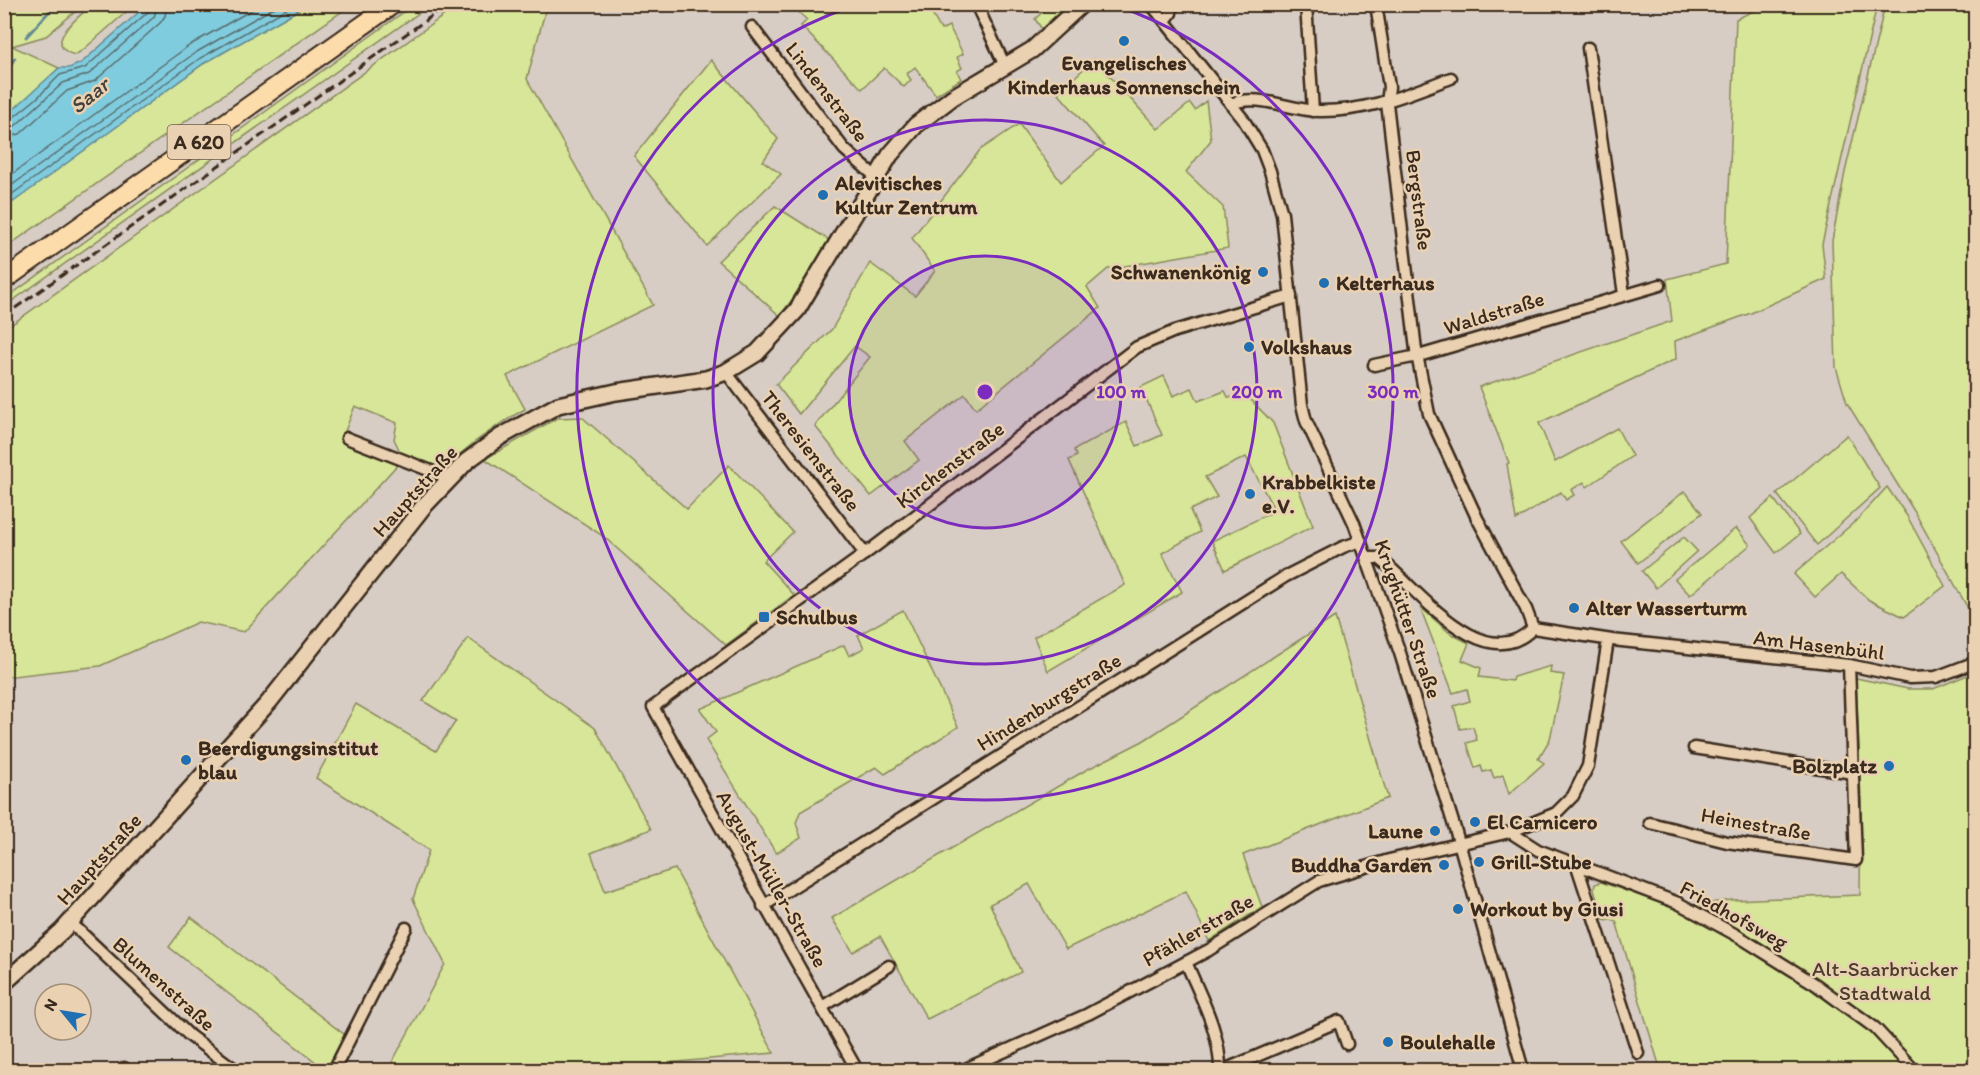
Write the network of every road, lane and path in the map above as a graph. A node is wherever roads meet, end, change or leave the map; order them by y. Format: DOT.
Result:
graph roads {
  1 [pos="373,4"];
  2 [pos="393,4"];
  3 [pos="976,4"];
  4 [pos="1082,4"];
  5 [pos="1151,4"];
  6 [pos="1172,4"];
  7 [pos="1306,4"];
  8 [pos="1376,4"];
  9 [pos="1165,21"];
  10 [pos="752,27"];
  11 [pos="1588,48"];
  12 [pos="1006,68"];
  13 [pos="1451,78"];
  14 [pos="1386,103"];
  15 [pos="1231,104"];
  16 [pos="1313,111"];
  17 [pos="876,177"];
  18 [pos="4,265"];
  19 [pos="4,280"];
  20 [pos="1660,285"];
  21 [pos="1624,294"];
  22 [pos="1291,296"];
  23 [pos="1417,356"];
  24 [pos="1374,365"];
  25 [pos="726,372"];
  26 [pos="347,438"];
  27 [pos="449,478"];
  28 [pos="1361,541"];
  29 [pos="865,554"];
  30 [pos="1367,558"];
  31 [pos="1533,628"];
  32 [pos="1608,640"];
  33 [pos="1976,662"];
  34 [pos="1849,665"];
  35 [pos="653,707"];
  36 [pos="1694,748"];
  37 [pos="1853,773"];
  38 [pos="1650,823"];
  39 [pos="1510,832"];
  40 [pos="1459,843"];
  41 [pos="1577,866"];
  42 [pos="763,906"];
  43 [pos="70,922"];
  44 [pos="406,928"];
  45 [pos="1186,962"];
  46 [pos="889,966"];
  47 [pos="4,983"];
  48 [pos="822,1007"];
  49 [pos="1347,1044"];
  50 [pos="1638,1053"];
  51 [pos="236,1071"];
  52 [pos="334,1071"];
  53 [pos="857,1071"];
  54 [pos="963,1071"];
  55 [pos="1222,1071"];
  56 [pos="1523,1071"];
  57 [pos="1914,1071"];
  1 -- 18 [label="highway, A 620"];
  2 -- 19 [label="highway, A 620"];
  3 -- 12 [label="street"];
  4 -- 12 [label="main road, Hauptstraße"];
  5 -- 9 [label="street, Krughütter Straße"];
  6 -- 9 [label="street"];
  7 -- 16 [label="street"];
  8 -- 14 [label="street, Bergstraße"];
  9 -- 15 [label="street, Krughütter Straße"];
  10 -- 17 [label="street, Lindenstraße"];
  11 -- 21 [label="street"];
  12 -- 17 [label="main road, Hauptstraße"];
  13 -- 14 [label="street"];
  14 -- 16 [label="street"];
  14 -- 23 [label="street, Bergstraße"];
  15 -- 16 [label="street"];
  15 -- 22 [label="street, Krughütter Straße"];
  17 -- 25 [label="main road, Hauptstraße"];
  20 -- 21 [label="street, Waldstraße"];
  21 -- 23 [label="street, Waldstraße"];
  22 -- 28 [label="street, Krughütter Straße"];
  22 -- 29 [label="street, Kirchenstraße"];
  23 -- 24 [label="street, Waldstraße"];
  23 -- 31 [label="street, Bergstraße"];
  25 -- 27 [label="main road, Hauptstraße"];
  25 -- 29 [label="street, Theresienstraße"];
  26 -- 27 [label="street"];
  27 -- 43 [label="main road, Hauptstraße"];
  28 -- 30 [label="street, Krughütter Straße"];
  28 -- 42 [label="street, Hindenburgstraße"];
  29 -- 35 [label="street, Kirchenstraße"];
  30 -- 31 [label="street"];
  30 -- 40 [label="street, Krughütter Straße"];
  31 -- 32 [label="street, Am Hasenbühl"];
  32 -- 34 [label="street, Am Hasenbühl"];
  32 -- 39 [label="street, Pfählerstraße"];
  33 -- 34 [label="street, Am Hasenbühl"];
  34 -- 37 [label="street"];
  35 -- 42 [label="street, August-Müller-Straße"];
  36 -- 37 [label="street"];
  37 -- 38 [label="street, Heinestraße"];
  39 -- 40 [label="street, Pfählerstraße"];
  39 -- 41 [label="street, Friedhofsweg"];
  40 -- 45 [label="street, Pfählerstraße"];
  40 -- 56 [label="street, Krughütter Straße"];
  41 -- 50 [label="street"];
  41 -- 57 [label="street, Friedhofsweg"];
  42 -- 48 [label="street, August-Müller-Straße"];
  43 -- 47 [label="main road, Hauptstraße"];
  43 -- 51 [label="street, Blumenstraße"];
  44 -- 52 [label="street"];
  45 -- 54 [label="street, Pfählerstraße"];
  45 -- 55 [label="street"];
  46 -- 48 [label="street"];
  48 -- 53 [label="street, August-Müller-Straße"];
  49 -- 55 [label="street"];
}
